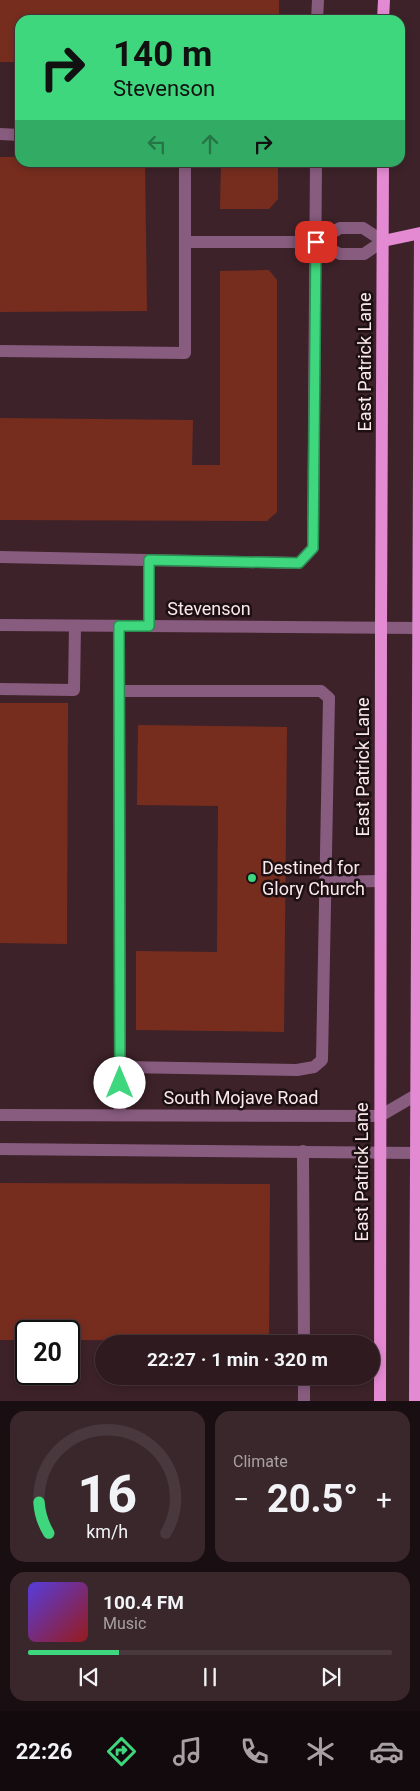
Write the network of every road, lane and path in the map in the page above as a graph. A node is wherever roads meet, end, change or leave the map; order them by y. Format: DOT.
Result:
graph roads {
  1 [pos="318,0"];
  2 [pos="384,0"];
  3 [pos="318,15"];
  4 [pos="384,15"];
  5 [pos="0,134"];
  6 [pos="15,135"];
  7 [pos="185,167"];
  8 [pos="316,167"];
  9 [pos="383,167"];
  10 [pos="420,233"];
  11 [pos="420,238"];
  12 [pos="383,241"];
  13 [pos="185,242"];
  14 [pos="316,242"];
  15 [pos="0,351"];
  16 [pos="419,376"];
  17 [pos="0,557"];
  18 [pos="149,560"];
  19 [pos="0,625"];
  20 [pos="75,626"];
  21 [pos="119,626"];
  22 [pos="149,626"];
  23 [pos="381,627"];
  24 [pos="419,628"];
  25 [pos="0,689"];
  26 [pos="119,691"];
  27 [pos="380,881"];
  28 [pos="326,882"];
  29 [pos="120,1067"];
  30 [pos="418,1095"];
  31 [pos="0,1115"];
  32 [pos="120,1115"];
  33 [pos="380,1116"];
  34 [pos="0,1149"];
  35 [pos="303,1152"];
  36 [pos="380,1153"];
  37 [pos="415,1153"];
  38 [pos="418,1185"];
  39 [pos="304,1335"];
  40 [pos="304,1385"];
  41 [pos="304,1401"];
  42 [pos="380,1401"];
  43 [pos="415,1401"];
  1 -- 3 [label="street"];
  2 -- 4 [label="main road"];
  5 -- 6 [label="street"];
  7 -- 13 [label="street"];
  8 -- 14 [label="street"];
  9 -- 12 [label="main road, East Patrick Lane"];
  10 -- 12 [label="main road"];
  11 -- 16 [label="main road"];
  12 -- 14 [label="street"];
  12 -- 14 [label="street"];
  12 -- 23 [label="main road, East Patrick Lane"];
  13 -- 14 [label="street"];
  13 -- 15 [label="street"];
  14 -- 18 [label="street"];
  16 -- 24 [label="main road"];
  17 -- 18 [label="street"];
  18 -- 22 [label="street"];
  19 -- 20 [label="street, Stevenson"];
  20 -- 21 [label="street, Stevenson"];
  20 -- 25 [label="street"];
  21 -- 22 [label="street, Stevenson"];
  21 -- 26 [label="street"];
  22 -- 23 [label="street, Stevenson"];
  23 -- 24 [label="street, Stevenson"];
  23 -- 27 [label="main road, East Patrick Lane"];
  24 -- 30 [label="main road"];
  26 -- 28 [label="street"];
  26 -- 29 [label="street"];
  27 -- 28 [label="street"];
  27 -- 33 [label="main road, East Patrick Lane"];
  28 -- 29 [label="street"];
  29 -- 32 [label="street"];
  30 -- 33 [label="street"];
  30 -- 37 [label="main road"];
  31 -- 32 [label="street, South Mojave Road"];
  32 -- 33 [label="street, South Mojave Road"];
  33 -- 36 [label="main road, East Patrick Lane"];
  34 -- 35 [label="street"];
  35 -- 36 [label="street"];
  35 -- 39 [label="street"];
  36 -- 37 [label="street"];
  36 -- 42 [label="main road, East Patrick Lane"];
  37 -- 38 [label="main road"];
  38 -- 43 [label="main road"];
  40 -- 41 [label="street"];
}
